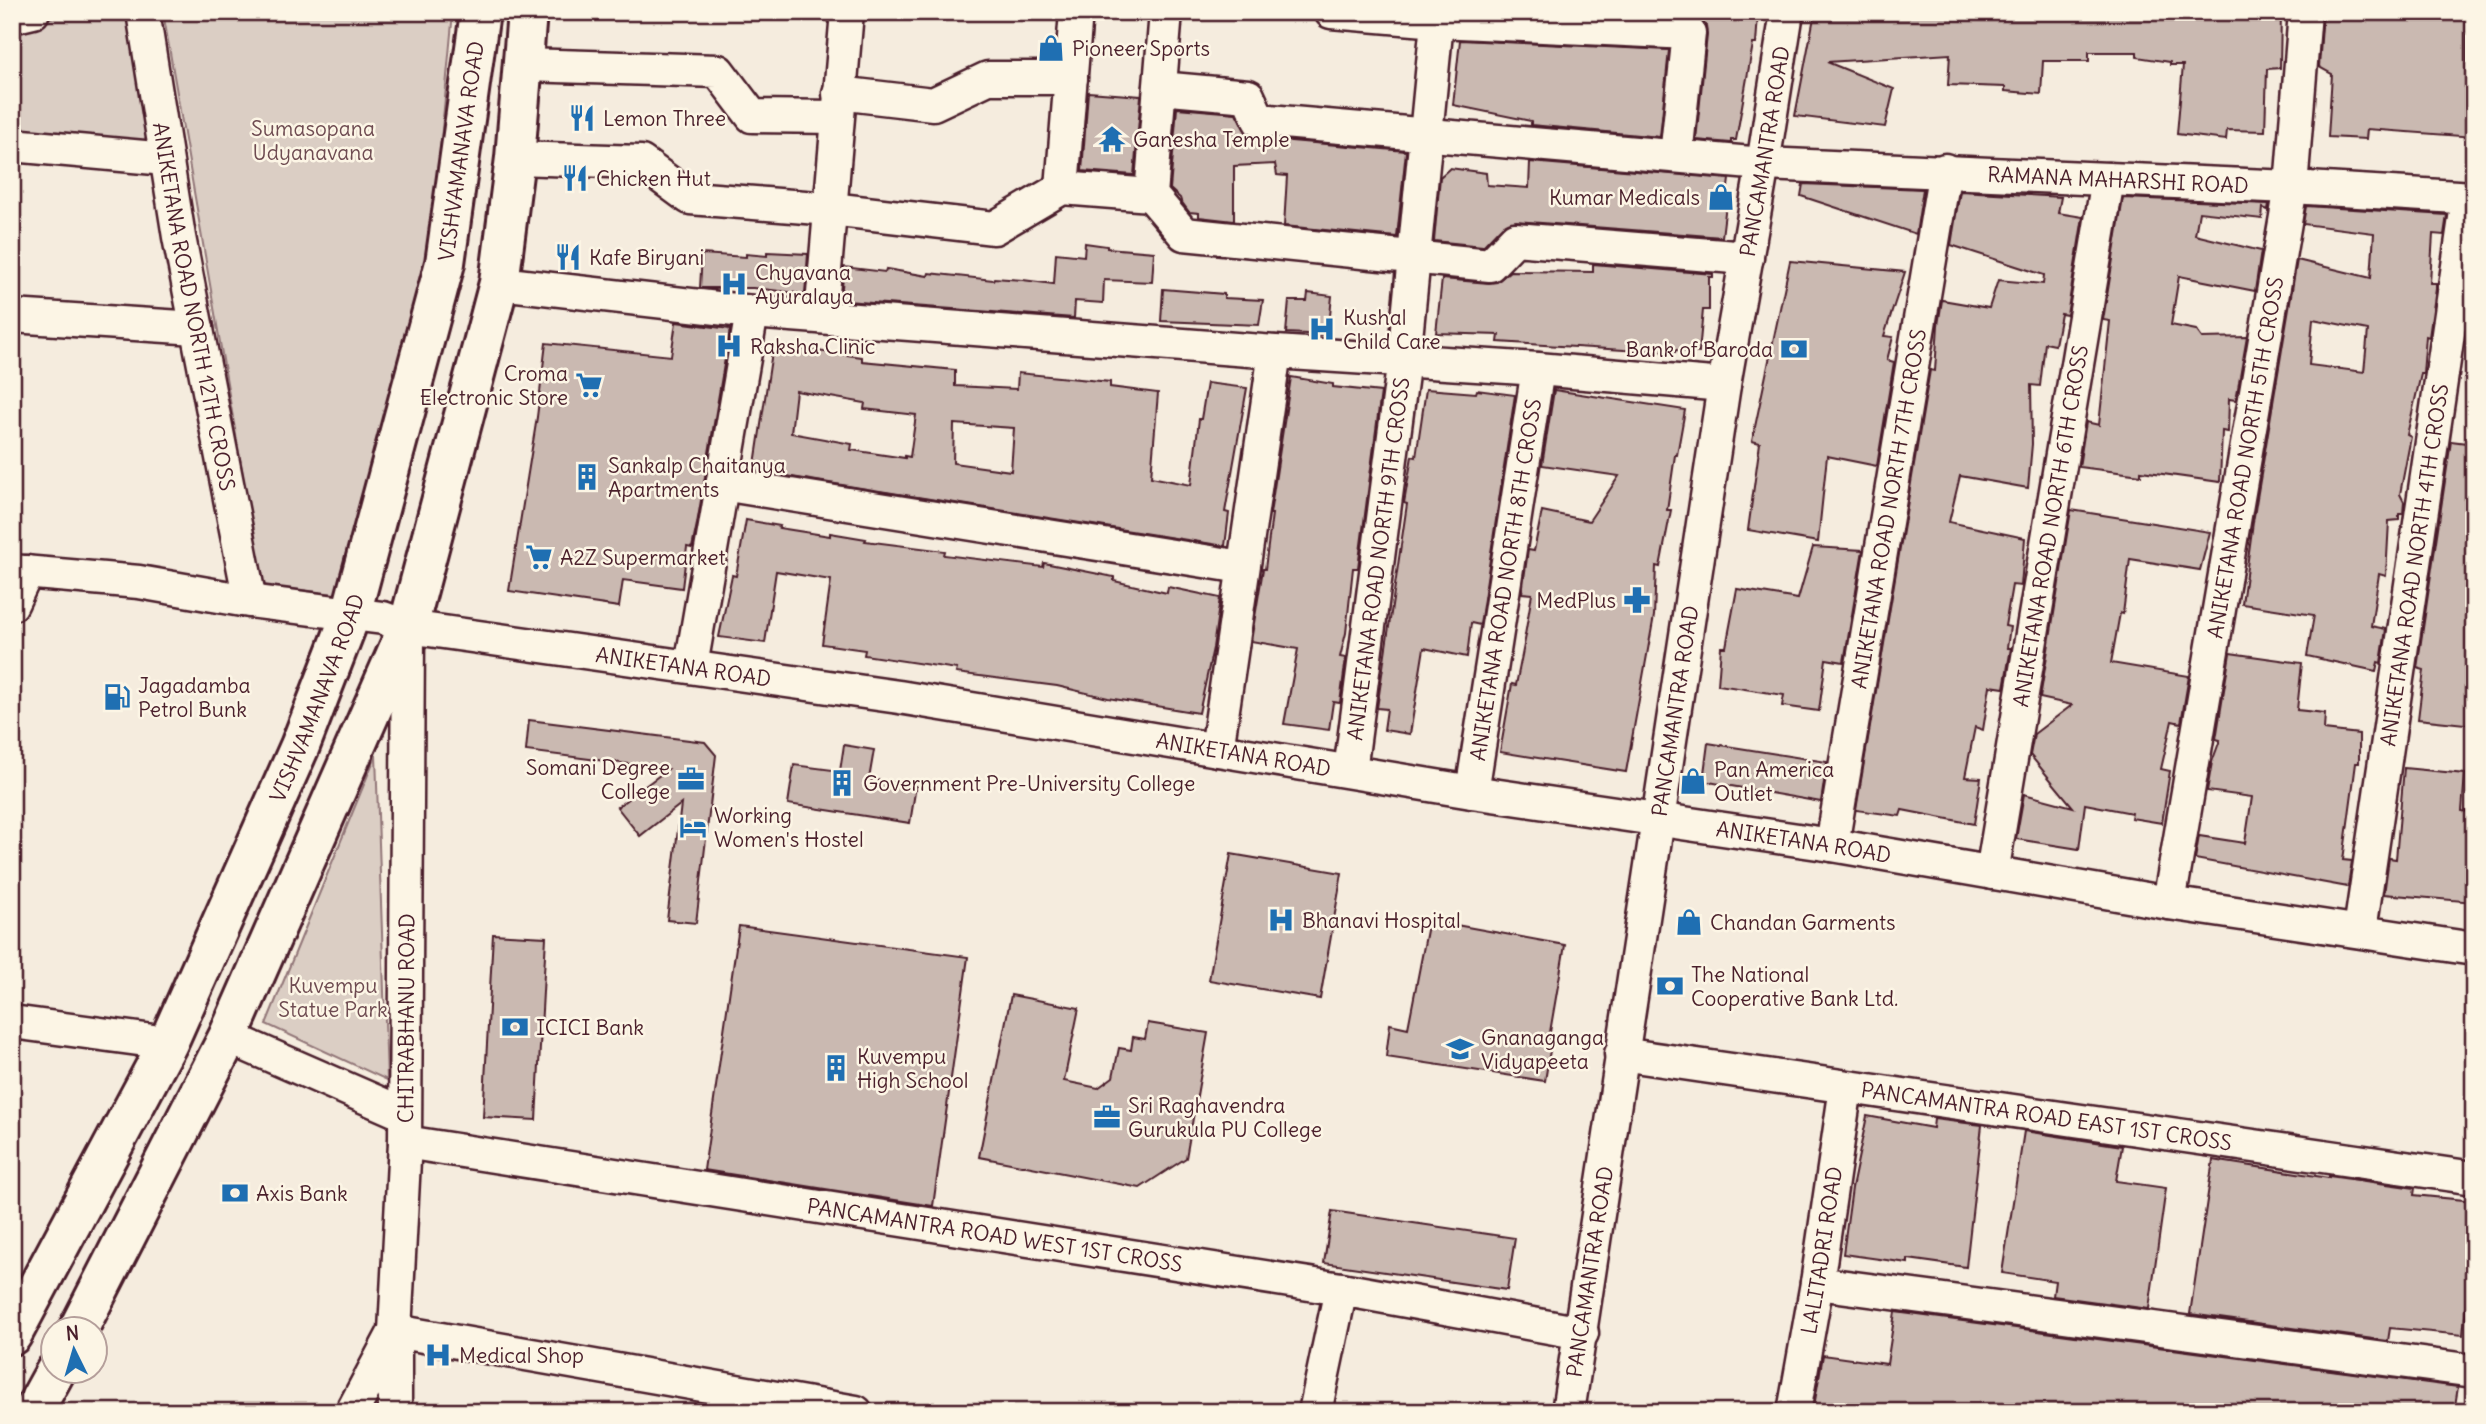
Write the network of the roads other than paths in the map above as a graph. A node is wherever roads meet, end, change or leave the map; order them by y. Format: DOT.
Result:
graph roads {
  1 [pos="33,12"];
  2 [pos="143,12"];
  3 [pos="480,12"];
  4 [pos="527,12"];
  5 [pos="847,12"];
  6 [pos="1076,12"];
  7 [pos="1166,12"];
  8 [pos="1331,12"];
  9 [pos="1787,12"];
  10 [pos="2305,12"];
  11 [pos="12,17"];
  12 [pos="1438,17"];
  13 [pos="1690,23"];
  14 [pos="524,65"];
  15 [pos="1071,78"];
  16 [pos="1160,88"];
  17 [pos="838,105"];
  18 [pos="1425,135"];
  19 [pos="12,145"];
  20 [pos="1676,156"];
  21 [pos="166,159"];
  22 [pos="515,159"];
  23 [pos="1763,164"];
  24 [pos="1945,170"];
  25 [pos="2108,179"];
  26 [pos="2291,187"];
  27 [pos="1062,188"];
  28 [pos="1152,195"];
  29 [pos="2471,198"];
  30 [pos="831,209"];
  31 [pos="1414,256"];
  32 [pos="1747,258"];
  33 [pos="499,283"];
  34 [pos="752,312"];
  35 [pos="12,316"];
  36 [pos="821,317"];
  37 [pos="197,328"];
  38 [pos="1275,352"];
  39 [pos="1404,359"];
  40 [pos="1538,369"];
  41 [pos="1724,385"];
  42 [pos="722,484"];
  43 [pos="1242,567"];
  44 [pos="19,572"];
  45 [pos="250,601"];
  46 [pos="12,604"];
  47 [pos="351,614"];
  48 [pos="408,627"];
  49 [pos="691,666"];
  50 [pos="1216,750"];
  51 [pos="1350,771"];
  52 [pos="1472,792"];
  53 [pos="1656,820"];
  54 [pos="1832,845"];
  55 [pos="1992,873"];
  56 [pos="2169,903"];
  57 [pos="2360,930"];
  58 [pos="2474,949"];
  59 [pos="12,1022"];
  60 [pos="228,1037"];
  61 [pos="168,1043"];
  62 [pos="1621,1054"];
  63 [pos="1846,1087"];
  64 [pos="404,1128"];
  65 [pos="2474,1178"];
  66 [pos="1817,1283"];
  67 [pos="1342,1289"];
  68 [pos="85,1316"];
  69 [pos="395,1331"];
  70 [pos="1582,1333"];
  71 [pos="12,1335"];
  72 [pos="2474,1371"];
  73 [pos="47,1386"];
  74 [pos="33,1412"];
  75 [pos="352,1412"];
  76 [pos="396,1412"];
  77 [pos="856,1412"];
  78 [pos="1315,1412"];
  79 [pos="1568,1412"];
  80 [pos="1794,1412"];
  1 -- 11 [label="street"];
  2 -- 21 [label="street, ANIKETANA ROAD NORTH 12TH CROSS"];
  3 -- 47 [label="main road, VISHVAMANAVA ROAD"];
  4 -- 14 [label="main road"];
  5 -- 17 [label="street"];
  6 -- 15 [label="street"];
  7 -- 16 [label="street"];
  8 -- 12 [label="street"];
  9 -- 23 [label="street, PANCAMANTRA ROAD"];
  10 -- 26 [label="street, ANIKETANA ROAD NORTH 5TH CROSS"];
  12 -- 13 [label="street"];
  12 -- 18 [label="street, ANIKETANA ROAD NORTH 9TH CROSS"];
  13 -- 20 [label="street"];
  14 -- 17 [label="street"];
  14 -- 22 [label="main road"];
  15 -- 17 [label="street"];
  15 -- 27 [label="street"];
  16 -- 18 [label="street, RAMANA MAHARSHI ROAD"];
  16 -- 28 [label="street"];
  17 -- 30 [label="street"];
  18 -- 20 [label="street, RAMANA MAHARSHI ROAD"];
  18 -- 31 [label="street, ANIKETANA ROAD NORTH 9TH CROSS"];
  19 -- 21 [label="street"];
  20 -- 23 [label="street, RAMANA MAHARSHI ROAD"];
  21 -- 37 [label="street, ANIKETANA ROAD NORTH 12TH CROSS"];
  22 -- 30 [label="street"];
  22 -- 33 [label="main road"];
  23 -- 24 [label="street, RAMANA MAHARSHI ROAD"];
  23 -- 32 [label="street, PANCAMANTRA ROAD"];
  24 -- 25 [label="street, RAMANA MAHARSHI ROAD"];
  24 -- 54 [label="street, ANIKETANA ROAD NORTH 7TH CROSS"];
  25 -- 26 [label="street, RAMANA MAHARSHI ROAD"];
  25 -- 55 [label="street, ANIKETANA ROAD NORTH 6TH CROSS"];
  26 -- 29 [label="street, RAMANA MAHARSHI ROAD"];
  26 -- 56 [label="street, ANIKETANA ROAD NORTH 5TH CROSS"];
  27 -- 28 [label="street"];
  27 -- 30 [label="street"];
  28 -- 31 [label="street"];
  29 -- 57 [label="street, ANIKETANA ROAD NORTH 4TH CROSS"];
  30 -- 36 [label="street"];
  31 -- 32 [label="street"];
  31 -- 39 [label="street, ANIKETANA ROAD NORTH 9TH CROSS"];
  32 -- 41 [label="street, PANCAMANTRA ROAD"];
  33 -- 34 [label="street"];
  33 -- 48 [label="main road"];
  34 -- 36 [label="street"];
  34 -- 42 [label="street"];
  35 -- 37 [label="street"];
  36 -- 38 [label="street"];
  37 -- 45 [label="street, ANIKETANA ROAD NORTH 12TH CROSS"];
  38 -- 39 [label="street"];
  38 -- 43 [label="street"];
  39 -- 40 [label="street"];
  39 -- 51 [label="street, ANIKETANA ROAD NORTH 9TH CROSS"];
  40 -- 41 [label="street"];
  40 -- 52 [label="street, ANIKETANA ROAD NORTH 8TH CROSS"];
  41 -- 53 [label="street, PANCAMANTRA ROAD"];
  42 -- 43 [label="street"];
  42 -- 49 [label="street"];
  43 -- 50 [label="street"];
  44 -- 45 [label="street, ANIKETANA ROAD"];
  44 -- 46 [label="street"];
  45 -- 47 [label="street, ANIKETANA ROAD"];
  47 -- 48 [label="street, ANIKETANA ROAD"];
  47 -- 61 [label="main road, VISHVAMANAVA ROAD"];
  48 -- 49 [label="street, ANIKETANA ROAD"];
  48 -- 60 [label="main road"];
  48 -- 64 [label="street, CHITRABHANU ROAD"];
  49 -- 50 [label="street, ANIKETANA ROAD"];
  50 -- 51 [label="street, ANIKETANA ROAD"];
  51 -- 52 [label="street, ANIKETANA ROAD"];
  52 -- 53 [label="street, ANIKETANA ROAD"];
  53 -- 54 [label="street, ANIKETANA ROAD"];
  53 -- 62 [label="street, PANCAMANTRA ROAD"];
  54 -- 55 [label="street, ANIKETANA ROAD"];
  55 -- 56 [label="street, ANIKETANA ROAD"];
  56 -- 57 [label="street, ANIKETANA ROAD"];
  57 -- 58 [label="street, ANIKETANA ROAD"];
  59 -- 61 [label="street"];
  60 -- 64 [label="street, PANCAMANTRA ROAD WEST 1ST CROSS"];
  60 -- 68 [label="main road"];
  61 -- 71 [label="main road, VISHVAMANAVA ROAD"];
  62 -- 63 [label="street, PANCAMANTRA ROAD EAST 1ST CROSS"];
  62 -- 70 [label="street, PANCAMANTRA ROAD"];
  63 -- 65 [label="street, PANCAMANTRA ROAD EAST 1ST CROSS"];
  63 -- 66 [label="street, LALITADRI ROAD"];
  64 -- 67 [label="street, PANCAMANTRA ROAD WEST 1ST CROSS"];
  64 -- 69 [label="street, CHITRABHANU ROAD"];
  66 -- 72 [label="street"];
  66 -- 80 [label="street, LALITADRI ROAD"];
  67 -- 70 [label="street, PANCAMANTRA ROAD WEST 1ST CROSS"];
  67 -- 78 [label="street"];
  69 -- 75 [label="street"];
  69 -- 76 [label="street, CHITRABHANU ROAD"];
  69 -- 77 [label="street"];
  70 -- 79 [label="street, PANCAMANTRA ROAD"];
  73 -- 74 [label="main road"];
}
